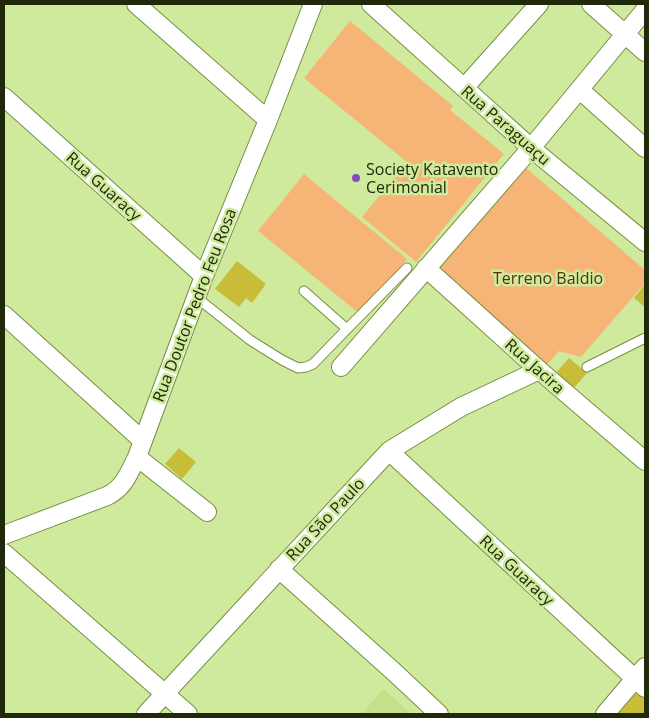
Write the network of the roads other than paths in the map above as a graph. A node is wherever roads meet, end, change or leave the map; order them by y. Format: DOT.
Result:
graph roads {
  1 [pos="136,4"];
  2 [pos="313,4"];
  3 [pos="371,4"];
  4 [pos="539,4"];
  5 [pos="591,4"];
  6 [pos="645,10"];
  7 [pos="625,33"];
  8 [pos="645,52"];
  9 [pos="464,88"];
  10 [pos="580,90"];
  11 [pos="4,97"];
  12 [pos="268,120"];
  13 [pos="531,148"];
  14 [pos="645,148"];
  15 [pos="645,242"];
  16 [pos="407,268"];
  17 [pos="426,268"];
  18 [pos="204,276"];
  19 [pos="304,291"];
  20 [pos="196,297"];
  21 [pos="4,315"];
  22 [pos="347,329"];
  23 [pos="645,338"];
  24 [pos="341,367"];
  25 [pos="588,367"];
  26 [pos="540,370"];
  27 [pos="140,449"];
  28 [pos="389,451"];
  29 [pos="645,462"];
  30 [pos="207,512"];
  31 [pos="4,535"];
  32 [pos="4,553"];
  33 [pos="279,569"];
  34 [pos="642,678"];
  35 [pos="165,694"];
  36 [pos="146,714"];
  37 [pos="188,714"];
  38 [pos="439,714"];
  39 [pos="605,714"];
  1 -- 12 [label="street"];
  2 -- 12 [label="street, Rua Doutor Pedro Feu Rosa"];
  3 -- 9 [label="street, Rua Paraguaçu"];
  4 -- 9 [label="street"];
  5 -- 7 [label="street"];
  6 -- 7 [label="street"];
  7 -- 8 [label="street"];
  7 -- 10 [label="street"];
  9 -- 13 [label="street, Rua Paraguaçu"];
  10 -- 13 [label="street"];
  10 -- 14 [label="street"];
  11 -- 18 [label="street, Rua Guaracy"];
  12 -- 18 [label="street, Rua Doutor Pedro Feu Rosa"];
  13 -- 15 [label="street, Rua Paraguaçu"];
  13 -- 17 [label="street"];
  16 -- 22 [label="lane"];
  17 -- 24 [label="street"];
  17 -- 26 [label="street, Rua Jacira"];
  18 -- 20 [label="street, Rua Doutor Pedro Feu Rosa"];
  19 -- 22 [label="lane"];
  20 -- 22 [label="lane"];
  20 -- 27 [label="street, Rua Doutor Pedro Feu Rosa"];
  21 -- 27 [label="street"];
  23 -- 25 [label="lane"];
  26 -- 28 [label="street, Rua São Paulo"];
  26 -- 29 [label="street, Rua Jacira"];
  27 -- 30 [label="street"];
  27 -- 31 [label="street, Rua Doutor Pedro Feu Rosa"];
  28 -- 33 [label="street, Rua São Paulo"];
  28 -- 34 [label="street, Rua Guaracy"];
  32 -- 35 [label="street"];
  33 -- 35 [label="street, Rua São Paulo"];
  33 -- 38 [label="street"];
  34 -- 39 [label="street"];
  35 -- 36 [label="street, Rua São Paulo"];
  35 -- 37 [label="street"];
}
